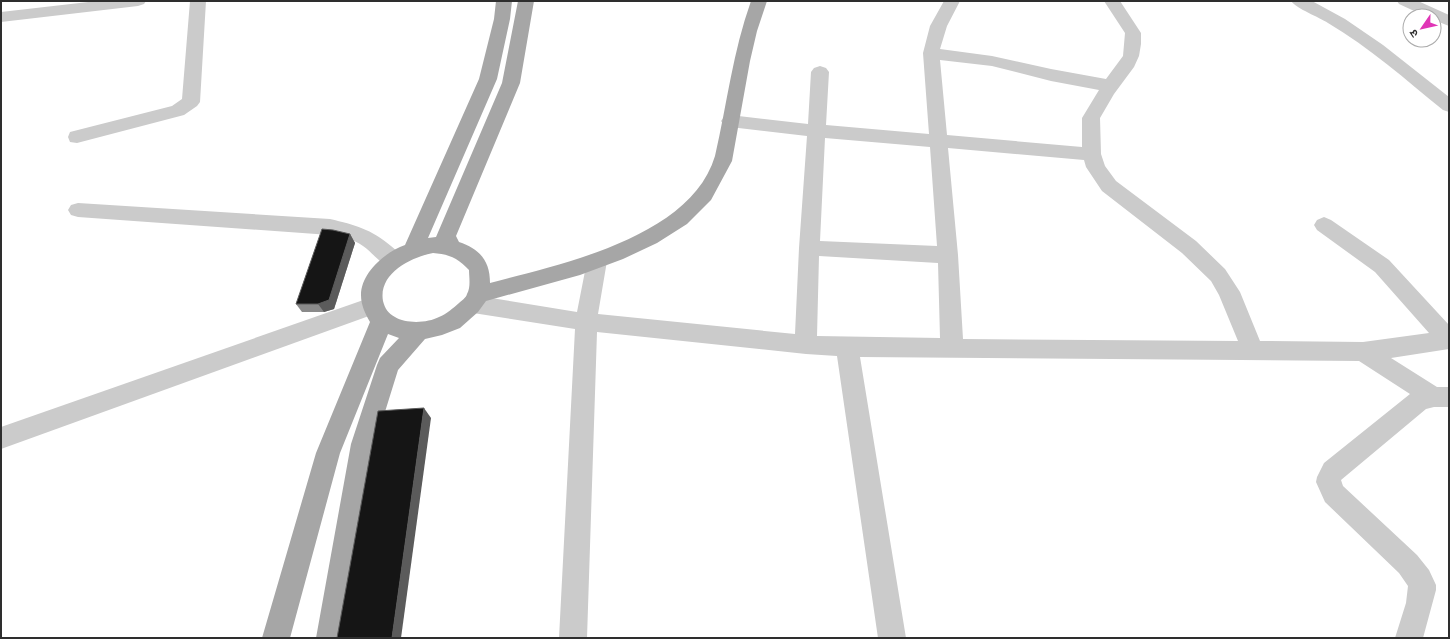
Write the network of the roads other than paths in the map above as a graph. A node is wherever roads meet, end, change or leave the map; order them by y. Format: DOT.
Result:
graph roads {
  1 [pos="138,1"];
  2 [pos="198,1"];
  3 [pos="504,1"];
  4 [pos="526,1"];
  5 [pos="759,1"];
  6 [pos="952,1"];
  7 [pos="1112,1"];
  8 [pos="1299,1"];
  9 [pos="1405,1"];
  10 [pos="1,17"];
  11 [pos="1449,21"];
  12 [pos="931,53"];
  13 [pos="820,72"];
  14 [pos="1111,86"];
  15 [pos="1449,106"];
  16 [pos="730,121"];
  17 [pos="817,131"];
  18 [pos="77,137"];
  19 [pos="939,141"];
  20 [pos="1092,154"];
  21 [pos="78,210"];
  22 [pos="1324,225"];
  23 [pos="451,247"];
  24 [pos="810,248"];
  25 [pos="413,250"];
  26 [pos="948,255"];
  27 [pos="393,260"];
  28 [pos="597,262"];
  29 [pos="475,299"];
  30 [pos="377,313"];
  31 [pos="586,322"];
  32 [pos="419,331"];
  33 [pos="1449,340"];
  34 [pos="806,345"];
  35 [pos="847,347"];
  36 [pos="952,348"];
  37 [pos="1253,351"];
  38 [pos="1363,352"];
  39 [pos="1442,397"];
  40 [pos="1,438"];
  41 [pos="276,638"];
  42 [pos="330,638"];
  43 [pos="573,638"];
  44 [pos="892,638"];
  45 [pos="1409,638"];
  1 -- 10 [label="street"];
  2 -- 18 [label="street"];
  3 -- 25 [label="main road"];
  4 -- 23 [label="main road"];
  5 -- 16 [label="main road"];
  6 -- 12 [label="street"];
  7 -- 14 [label="street"];
  8 -- 15 [label="street"];
  9 -- 11 [label="street"];
  12 -- 14 [label="street"];
  12 -- 19 [label="street"];
  13 -- 17 [label="street"];
  14 -- 20 [label="street"];
  16 -- 17 [label="street"];
  16 -- 28 [label="main road"];
  17 -- 19 [label="street"];
  17 -- 24 [label="street"];
  19 -- 20 [label="street"];
  19 -- 26 [label="street"];
  20 -- 37 [label="street"];
  21 -- 27 [label="street"];
  22 -- 33 [label="street"];
  23 -- 25 [label="main road"];
  23 -- 29 [label="main road"];
  24 -- 26 [label="street"];
  24 -- 34 [label="street"];
  25 -- 27 [label="main road"];
  26 -- 36 [label="street"];
  27 -- 30 [label="main road"];
  28 -- 29 [label="main road"];
  28 -- 31 [label="street"];
  29 -- 31 [label="street"];
  29 -- 32 [label="main road"];
  30 -- 32 [label="main road"];
  30 -- 40 [label="street"];
  30 -- 41 [label="main road"];
  31 -- 34 [label="street"];
  31 -- 43 [label="street"];
  32 -- 42 [label="main road"];
  33 -- 38 [label="street"];
  34 -- 35 [label="street"];
  35 -- 36 [label="street"];
  35 -- 44 [label="street"];
  36 -- 37 [label="street"];
  37 -- 38 [label="street"];
  38 -- 39 [label="street"];
  39 -- 45 [label="street"];
}
